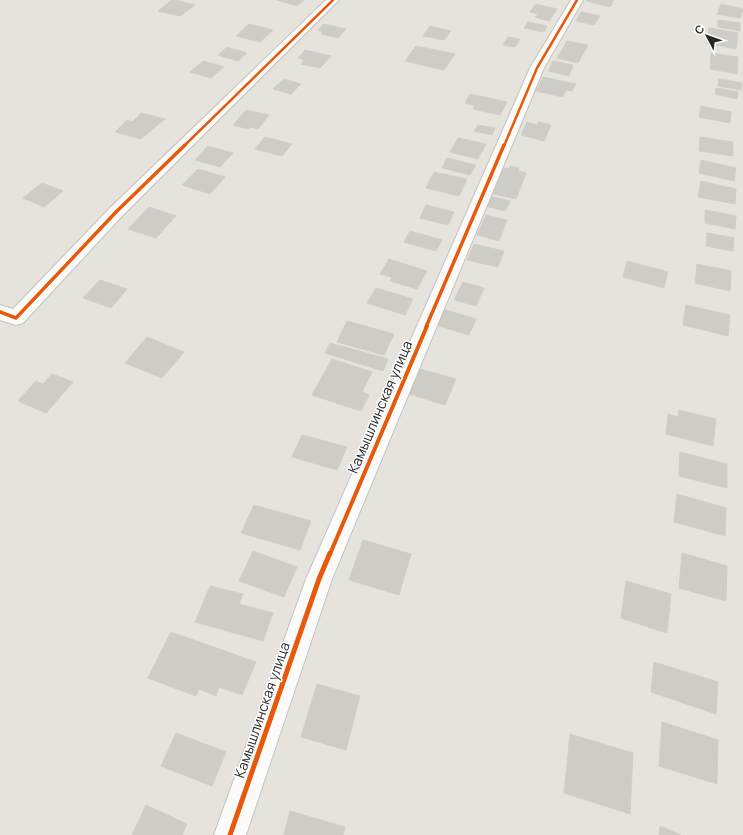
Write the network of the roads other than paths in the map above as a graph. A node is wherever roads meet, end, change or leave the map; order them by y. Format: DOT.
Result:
graph roads {
  1 [pos="333,0"];
  2 [pos="577,0"];
  3 [pos="0,312"];
  4 [pos="230,835"];
  1 -- 3 [label="street"];
  2 -- 4 [label="street, Камышлинская улица"];
}
